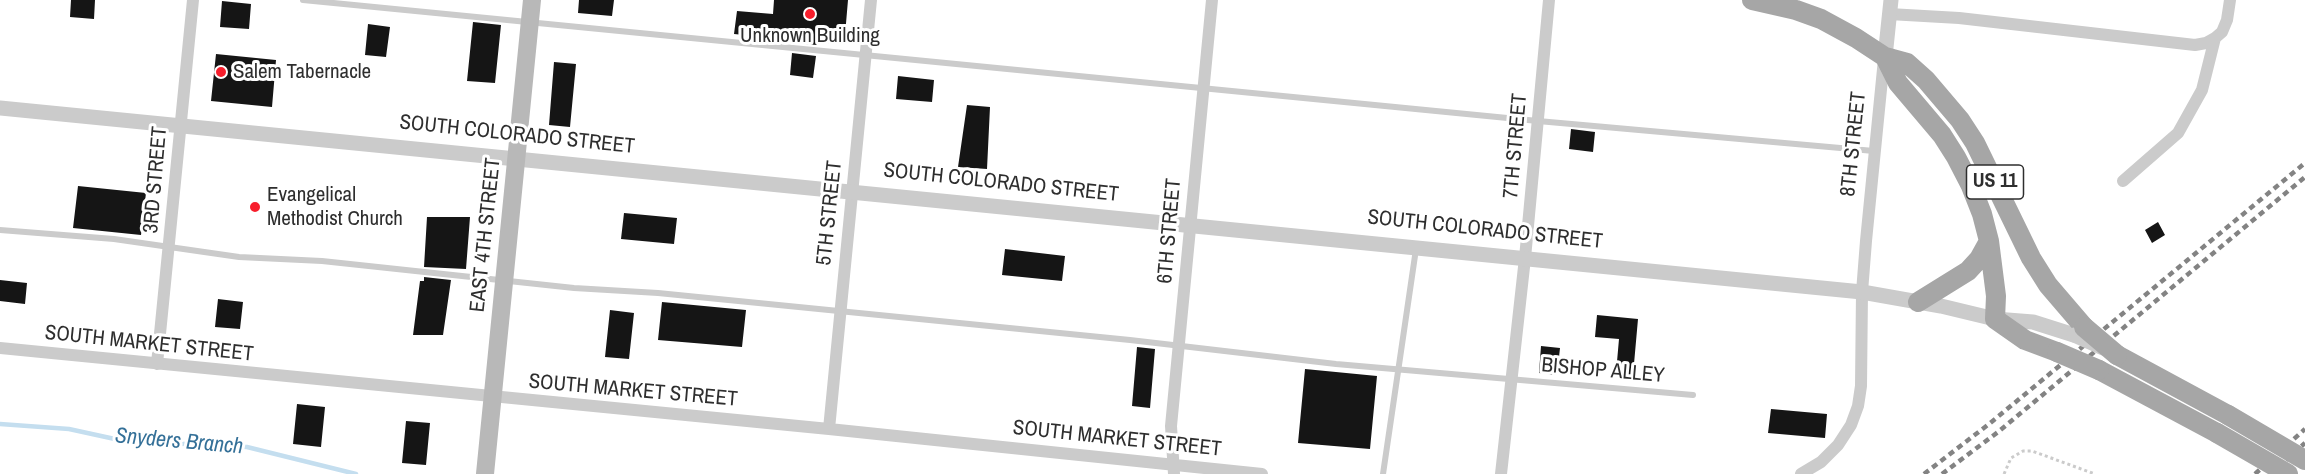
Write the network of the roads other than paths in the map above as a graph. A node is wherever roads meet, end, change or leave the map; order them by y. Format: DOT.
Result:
graph roads {
  1 [pos="194,0"];
  2 [pos="303,0"];
  3 [pos="532,0"];
  4 [pos="871,0"];
  5 [pos="1212,0"];
  6 [pos="1549,0"];
  7 [pos="1752,0"];
  8 [pos="2230,0"];
  9 [pos="1890,7"];
  10 [pos="530,21"];
  11 [pos="2216,38"];
  12 [pos="866,55"];
  13 [pos="1885,57"];
  14 [pos="1203,88"];
  15 [pos="0,108"];
  16 [pos="1538,121"];
  17 [pos="180,125"];
  18 [pos="1874,152"];
  19 [pos="516,159"];
  20 [pos="2123,181"];
  21 [pos="852,192"];
  22 [pos="1190,225"];
  23 [pos="0,230"];
  24 [pos="1989,241"];
  25 [pos="169,247"];
  26 [pos="1417,247"];
  27 [pos="1525,258"];
  28 [pos="504,281"];
  29 [pos="1862,292"];
  30 [pos="1918,302"];
  31 [pos="840,311"];
  32 [pos="1995,319"];
  33 [pos="2079,331"];
  34 [pos="1179,346"];
  35 [pos="0,348"];
  36 [pos="156,364"];
  37 [pos="1398,369"];
  38 [pos="1511,379"];
  39 [pos="1693,395"];
  40 [pos="493,397"];
  41 [pos="829,429"];
  42 [pos="2305,460"];
  43 [pos="1174,470"];
  44 [pos="485,474"];
  45 [pos="1262,474"];
  46 [pos="1383,474"];
  47 [pos="1501,474"];
  48 [pos="1801,474"];
  49 [pos="2288,474"];
  1 -- 17 [label="street, 3RD STREET"];
  2 -- 10 [label="lane"];
  3 -- 10 [label="main road, EAST 4TH STREET"];
  4 -- 12 [label="street, 5TH STREET"];
  5 -- 14 [label="street, 6TH STREET"];
  6 -- 16 [label="street, 7TH STREET"];
  7 -- 13 [label="main road, US 11"];
  8 -- 11 [label="street"];
  9 -- 11 [label="street"];
  9 -- 13 [label="street, 8TH STREET"];
  10 -- 12 [label="lane"];
  10 -- 19 [label="main road, EAST 4TH STREET"];
  11 -- 20 [label="street"];
  12 -- 14 [label="lane"];
  12 -- 21 [label="street, 5TH STREET"];
  13 -- 18 [label="street, 8TH STREET"];
  13 -- 24 [label="main road, US 11"];
  13 -- 33 [label="main road, US 11"];
  14 -- 16 [label="lane"];
  14 -- 22 [label="street, 6TH STREET"];
  15 -- 17 [label="street, SOUTH COLORADO STREET"];
  16 -- 18 [label="lane"];
  16 -- 27 [label="street, 7TH STREET"];
  17 -- 19 [label="street, SOUTH COLORADO STREET"];
  17 -- 25 [label="street, 3RD STREET"];
  18 -- 29 [label="street, 8TH STREET"];
  19 -- 21 [label="street, SOUTH COLORADO STREET"];
  19 -- 28 [label="main road, EAST 4TH STREET"];
  21 -- 22 [label="street, SOUTH COLORADO STREET"];
  21 -- 31 [label="street, 5TH STREET"];
  22 -- 26 [label="street, SOUTH COLORADO STREET"];
  22 -- 34 [label="street, 6TH STREET"];
  23 -- 25 [label="lane, BISHOP ALLEY"];
  24 -- 30 [label="main road"];
  24 -- 32 [label="main road, US 11"];
  25 -- 28 [label="lane, BISHOP ALLEY"];
  25 -- 36 [label="street, 3RD STREET"];
  26 -- 27 [label="street, SOUTH COLORADO STREET"];
  26 -- 37 [label="lane"];
  27 -- 29 [label="street, SOUTH COLORADO STREET"];
  27 -- 38 [label="street, 7TH STREET"];
  28 -- 31 [label="lane, BISHOP ALLEY"];
  28 -- 40 [label="main road, EAST 4TH STREET"];
  29 -- 30 [label="street, SOUTH COLORADO STREET"];
  29 -- 48 [label="street, 8TH STREET"];
  30 -- 32 [label="street, SOUTH COLORADO STREET"];
  31 -- 34 [label="lane, BISHOP ALLEY"];
  31 -- 41 [label="street, 5TH STREET"];
  32 -- 33 [label="street, SOUTH COLORADO STREET"];
  32 -- 49 [label="main road, SOUTH COLORADO STREET, bridge"];
  33 -- 42 [label="main road, US 11, bridge"];
  34 -- 37 [label="lane, BISHOP ALLEY"];
  34 -- 43 [label="street, 6TH STREET"];
  35 -- 36 [label="street, SOUTH MARKET STREET"];
  36 -- 40 [label="street, SOUTH MARKET STREET"];
  37 -- 38 [label="lane, BISHOP ALLEY"];
  37 -- 46 [label="lane"];
  38 -- 39 [label="lane, BISHOP ALLEY"];
  38 -- 47 [label="street, 7TH STREET"];
  40 -- 41 [label="street, SOUTH MARKET STREET"];
  40 -- 44 [label="main road, EAST 4TH STREET"];
  41 -- 43 [label="street, SOUTH MARKET STREET"];
  43 -- 45 [label="street, SOUTH MARKET STREET"];
}
